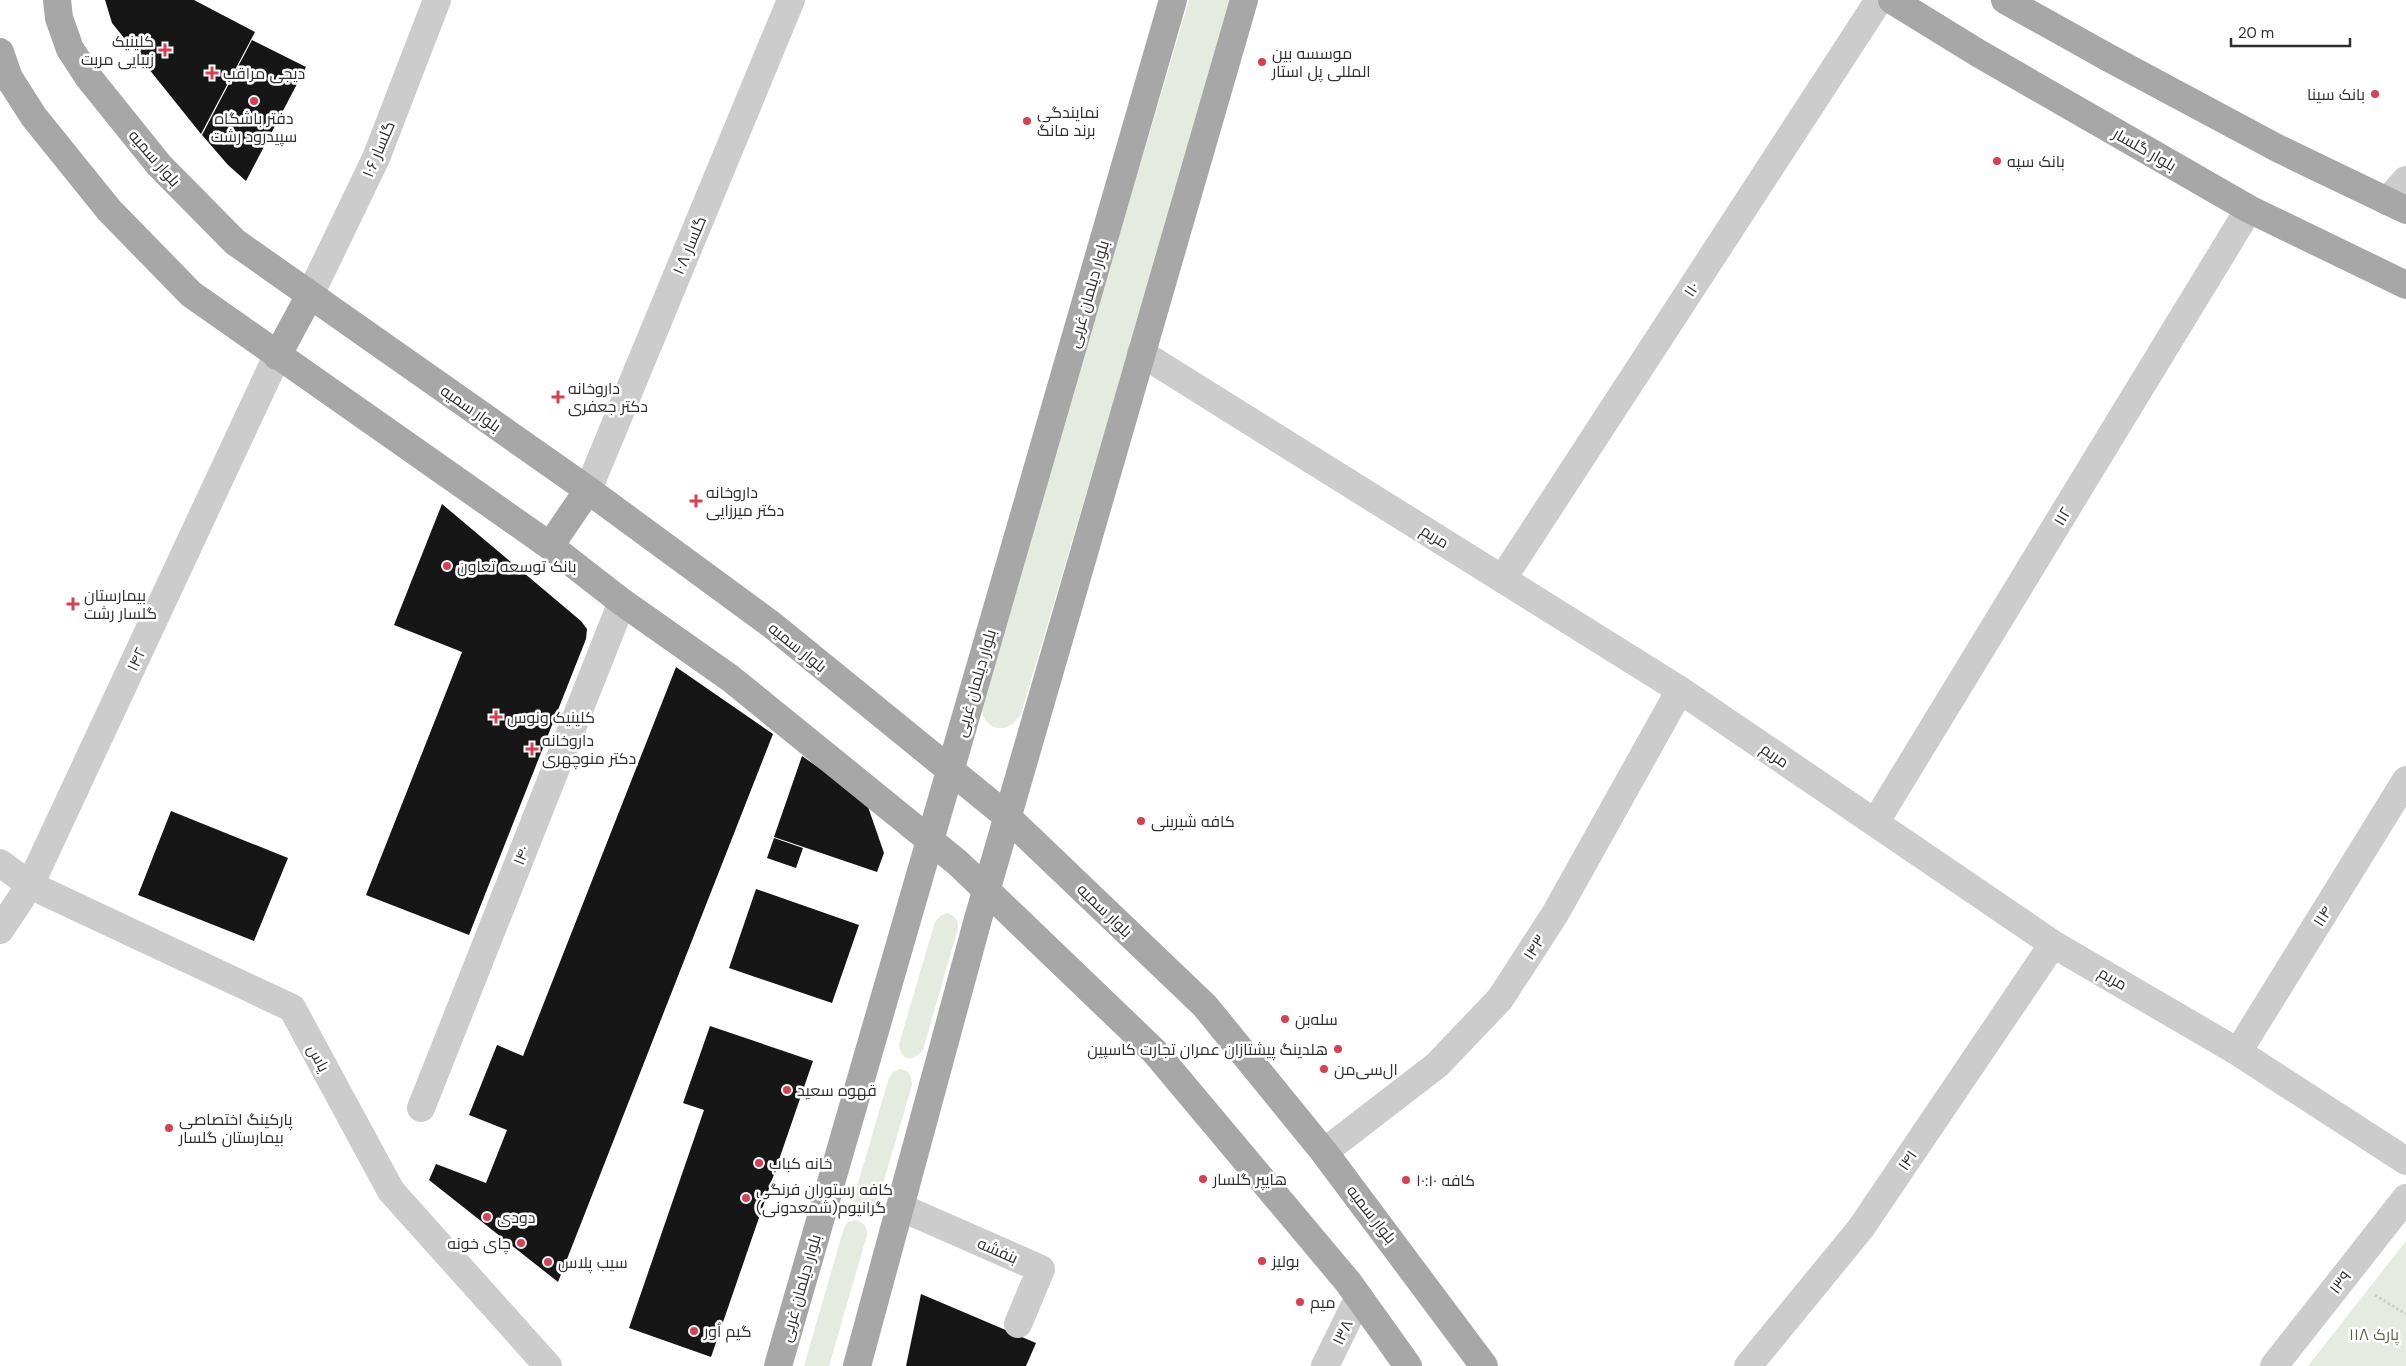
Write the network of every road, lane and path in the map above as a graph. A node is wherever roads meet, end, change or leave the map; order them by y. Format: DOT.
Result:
graph roads {
  1 [pos="57,0"];
  2 [pos="437,0"];
  3 [pos="791,0"];
  4 [pos="1173,0"];
  5 [pos="1244,0"];
  6 [pos="1879,0"];
  7 [pos="1892,0"];
  8 [pos="2017,3"];
  9 [pos="0,52"];
  10 [pos="2406,180"];
  11 [pos="2396,205"];
  12 [pos="2249,209"];
  13 [pos="2406,285"];
  14 [pos="310,295"];
  15 [pos="1141,353"];
  16 [pos="277,356"];
  17 [pos="588,490"];
  18 [pos="550,546"];
  19 [pos="1503,578"];
  20 [pos="622,602"];
  21 [pos="1680,690"];
  22 [pos="950,770"];
  23 [pos="2406,780"];
  24 [pos="1008,817"];
  25 [pos="1875,823"];
  26 [pos="930,840"];
  27 [pos="0,863"];
  28 [pos="30,885"];
  29 [pos="987,890"];
  30 [pos="0,930"];
  31 [pos="2053,944"];
  32 [pos="2238,1052"];
  33 [pos="421,1108"];
  34 [pos="1324,1152"];
  35 [pos="2406,1161"];
  36 [pos="2406,1198"];
  37 [pos="900,1207"];
  38 [pos="1359,1297"];
  39 [pos="1018,1324"];
  40 [pos="545,1365"];
  41 [pos="778,1366"];
  42 [pos="857,1366"];
  43 [pos="1325,1366"];
  44 [pos="1408,1366"];
  45 [pos="1484,1366"];
  46 [pos="1748,1366"];
  47 [pos="2274,1366"];
  1 -- 14 [label="main road, بلوار سمیه"];
  2 -- 14 [label="street, گلسار ۱۰۶"];
  3 -- 17 [label="street, گلسار ۱۰۸"];
  4 -- 22 [label="main road, بلوار دیلمان غربی"];
  5 -- 15 [label="main road"];
  6 -- 19 [label="street, ۱۱۰"];
  7 -- 12 [label="main road, بلوار گلسار"];
  8 -- 11 [label="main road"];
  9 -- 16 [label="main road"];
  10 -- 11 [label="street"];
  12 -- 13 [label="main road, بلوار گلسار"];
  12 -- 25 [label="street, ۱۱۲"];
  14 -- 16 [label="main road"];
  14 -- 17 [label="main road, بلوار سمیه"];
  15 -- 19 [label="street, مریم"];
  15 -- 24 [label="main road"];
  16 -- 18 [label="main road"];
  16 -- 28 [label="street, ۱۴۲"];
  17 -- 18 [label="main road"];
  17 -- 22 [label="main road, بلوار سمیه"];
  18 -- 20 [label="main road"];
  19 -- 21 [label="street, مریم"];
  20 -- 26 [label="main road"];
  20 -- 33 [label="street, ۱۴۰"];
  21 -- 25 [label="street, مریم"];
  21 -- 34 [label="street, ۱۴۳"];
  22 -- 24 [label="main road, بلوار سمیه"];
  22 -- 26 [label="main road, بلوار دیلمان غربی"];
  23 -- 32 [label="street, ۱۱۴"];
  24 -- 29 [label="main road"];
  24 -- 34 [label="main road, بلوار سمیه"];
  25 -- 31 [label="street, مریم"];
  26 -- 29 [label="main road"];
  26 -- 41 [label="main road, بلوار دیلمان غربی"];
  27 -- 28 [label="street, یاس"];
  28 -- 30 [label="street, ۱۴۲"];
  28 -- 40 [label="street, یاس"];
  29 -- 37 [label="main road"];
  29 -- 38 [label="main road"];
  31 -- 32 [label="street, مریم"];
  31 -- 46 [label="street, ۱۴۱"];
  32 -- 35 [label="street, مریم"];
  34 -- 45 [label="main road, بلوار سمیه"];
  36 -- 47 [label="street, ۱۳۹"];
  37 -- 39 [label="street, بنفشه"];
  37 -- 42 [label="main road"];
  38 -- 43 [label="street, ۱۳۸"];
  38 -- 44 [label="main road"];
}
